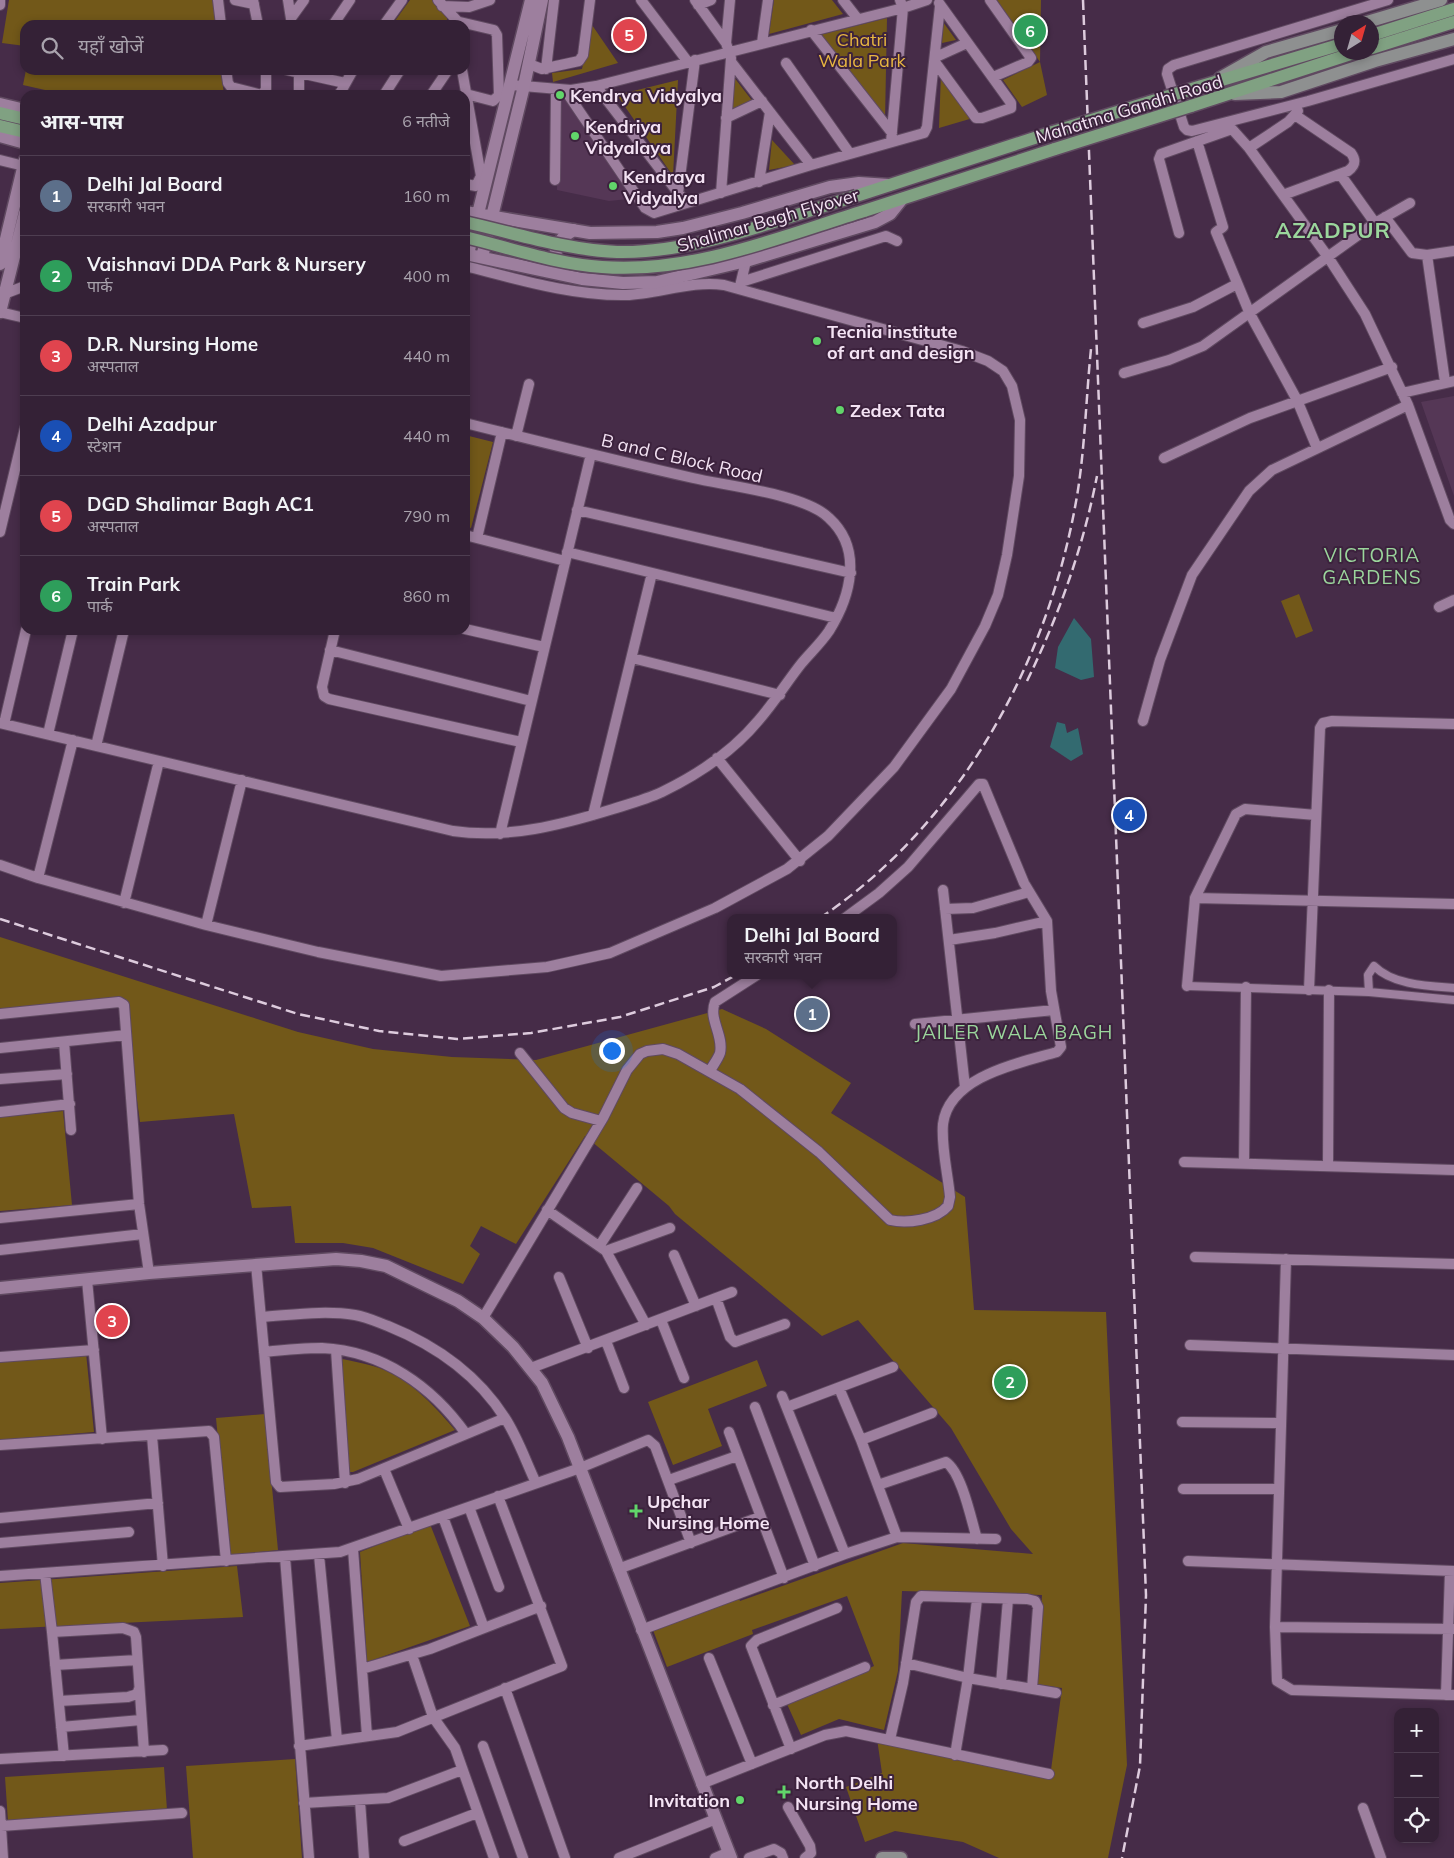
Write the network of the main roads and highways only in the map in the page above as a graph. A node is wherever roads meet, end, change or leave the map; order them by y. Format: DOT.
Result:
graph roads {
  1 [pos="1441,0"];
  2 [pos="1454,9"];
  3 [pos="1379,18"];
  4 [pos="1454,22"];
  5 [pos="1334,32"];
  6 [pos="1379,33"];
  7 [pos="1454,38"];
  8 [pos="1334,46"];
  9 [pos="1379,46"];
  10 [pos="1334,59"];
  11 [pos="1212,83"];
  12 [pos="1221,95"];
  13 [pos="0,113"];
  14 [pos="20,118"];
  15 [pos="0,126"];
  16 [pos="20,131"];
  17 [pos="895,185"];
  18 [pos="902,199"];
  19 [pos="470,223"];
  20 [pos="470,238"];
  21 [pos="882,1858"];
  22 [pos="901,1858"];
  1 -- 3 [label="main road"];
  2 -- 6 [label="main road"];
  4 -- 9 [label="main road"];
  5 -- 11 [label="main road, Mahatma Gandhi Road"];
  7 -- 12 [label="main road, Mahatma Gandhi Road"];
  8 -- 11 [label="main road"];
  10 -- 12 [label="main road"];
  11 -- 17 [label="main road, Mahatma Gandhi Road, bridge"];
  12 -- 18 [label="main road, Mahatma Gandhi Road, bridge"];
  13 -- 14 [label="main road"];
  15 -- 16 [label="main road"];
  17 -- 19 [label="main road, Shalimar Bagh Flyover, bridge"];
  18 -- 20 [label="main road, Shalimar Bagh Flyover, bridge"];
  21 -- 22 [label="main road"];
}
